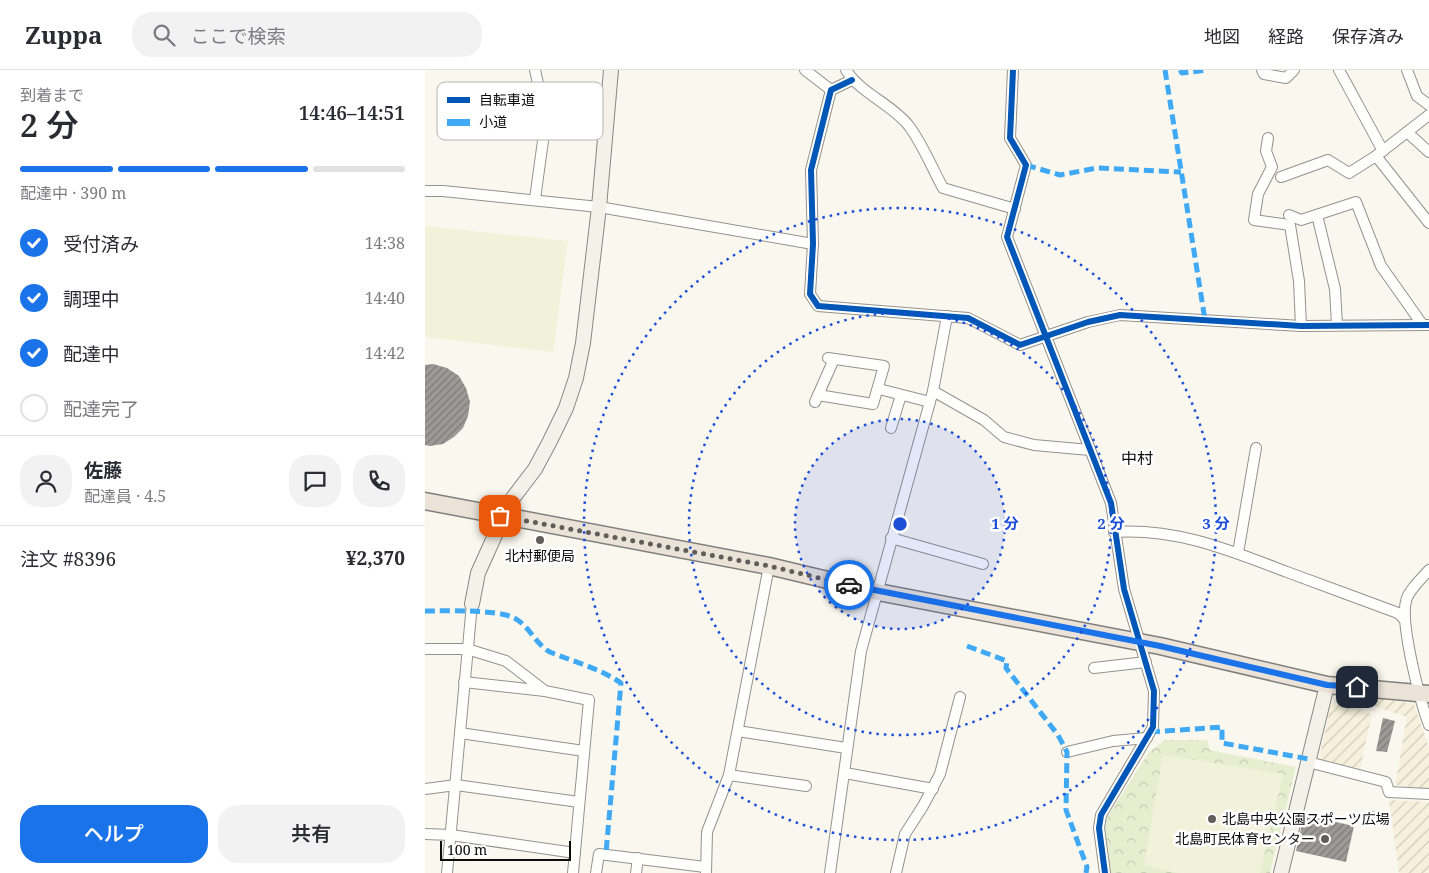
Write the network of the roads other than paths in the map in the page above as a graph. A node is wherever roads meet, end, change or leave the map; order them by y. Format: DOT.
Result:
graph roads {
  1 [pos="611,70"];
  2 [pos="805,70"];
  3 [pos="846,70"];
  4 [pos="1013,70"];
  5 [pos="1262,70"];
  6 [pos="1293,70"];
  7 [pos="1339,70"];
  8 [pos="1407,70"];
  9 [pos="852,80"];
  10 [pos="831,90"];
  11 [pos="1429,105"];
  12 [pos="1429,116"];
  13 [pos="1407,132"];
  14 [pos="1267,138"];
  15 [pos="543,140"];
  16 [pos="1429,152"];
  17 [pos="1380,153"];
  18 [pos="1281,177"];
  19 [pos="425,191"];
  20 [pos="535,199"];
  21 [pos="599,207"];
  22 [pos="1015,209"];
  23 [pos="1289,214"];
  24 [pos="1317,215"];
  25 [pos="1429,223"];
  26 [pos="813,244"];
  27 [pos="947,316"];
  28 [pos="1425,324"];
  29 [pos="1337,325"];
  30 [pos="1301,326"];
  31 [pos="1046,336"];
  32 [pos="879,389"];
  33 [pos="933,391"];
  34 [pos="901,394"];
  35 [pos="930,402"];
  36 [pos="891,428"];
  37 [pos="1256,448"];
  38 [pos="1090,450"];
  39 [pos="425,501"];
  40 [pos="500,516"];
  41 [pos="1114,532"];
  42 [pos="891,538"];
  43 [pos="1237,553"];
  44 [pos="983,564"];
  45 [pos="769,566"];
  46 [pos="1429,570"];
  47 [pos="878,592"];
  48 [pos="472,604"];
  49 [pos="1405,620"];
  50 [pos="1140,642"];
  51 [pos="425,649"];
  52 [pos="467,649"];
  53 [pos="1146,662"];
  54 [pos="1094,668"];
  55 [pos="464,682"];
  56 [pos="1327,685"];
  57 [pos="545,691"];
  58 [pos="1424,693"];
  59 [pos="960,697"];
  60 [pos="1429,725"];
  61 [pos="739,731"];
  62 [pos="460,734"];
  63 [pos="1147,738"];
  64 [pos="846,748"];
  65 [pos="584,751"];
  66 [pos="1067,752"];
  67 [pos="1308,762"];
  68 [pos="845,773"];
  69 [pos="729,775"];
  70 [pos="456,785"];
  71 [pos="805,786"];
  72 [pos="425,789"];
  73 [pos="933,789"];
  74 [pos="1429,794"];
  75 [pos="579,802"];
  76 [pos="425,834"];
  77 [pos="451,835"];
  78 [pos="575,854"];
  79 [pos="638,858"];
  80 [pos="705,870"];
  81 [pos="447,873"];
  82 [pos="573,873"];
  83 [pos="596,873"];
  84 [pos="636,873"];
  85 [pos="830,873"];
  86 [pos="896,873"];
  87 [pos="1105,873"];
  88 [pos="1281,873"];
  1 -- 21 [label="street"];
  2 -- 10 [label="street"];
  3 -- 9 [label="street"];
  4 -- 22 [label="street"];
  5 -- 6 [label="street"];
  7 -- 17 [label="street"];
  8 -- 11 [label="street"];
  9 -- 10 [label="street"];
  9 -- 22 [label="street"];
  10 -- 26 [label="street"];
  12 -- 13 [label="street"];
  13 -- 16 [label="street"];
  13 -- 17 [label="street"];
  14 -- 30 [label="street"];
  15 -- 20 [label="street"];
  17 -- 18 [label="street"];
  17 -- 25 [label="street"];
  19 -- 20 [label="street"];
  20 -- 21 [label="street"];
  21 -- 26 [label="street"];
  21 -- 40 [label="street"];
  22 -- 31 [label="street"];
  23 -- 24 [label="street"];
  24 -- 28 [label="street"];
  24 -- 29 [label="street"];
  26 -- 27 [label="street"];
  27 -- 31 [label="street"];
  27 -- 33 [label="street"];
  28 -- 29 [label="street"];
  29 -- 30 [label="street"];
  30 -- 31 [label="street"];
  31 -- 38 [label="street"];
  32 -- 32 [label="street"];
  32 -- 34 [label="street"];
  33 -- 35 [label="street"];
  33 -- 38 [label="street"];
  34 -- 35 [label="street"];
  34 -- 36 [label="street"];
  35 -- 42 [label="street"];
  37 -- 43 [label="street"];
  38 -- 41 [label="street"];
  39 -- 40 [label="main road"];
  40 -- 45 [label="main road"];
  40 -- 48 [label="street"];
  41 -- 43 [label="street"];
  41 -- 50 [label="street"];
  42 -- 44 [label="street"];
  42 -- 47 [label="street"];
  43 -- 49 [label="street"];
  45 -- 47 [label="main road"];
  45 -- 61 [label="street"];
  46 -- 49 [label="street"];
  47 -- 50 [label="main road"];
  47 -- 64 [label="street"];
  48 -- 52 [label="street"];
  49 -- 58 [label="street"];
  50 -- 53 [label="street"];
  50 -- 56 [label="main road"];
  51 -- 52 [label="street"];
  52 -- 55 [label="street"];
  52 -- 57 [label="street"];
  53 -- 54 [label="street"];
  53 -- 63 [label="street"];
  55 -- 57 [label="street"];
  55 -- 62 [label="street"];
  56 -- 58 [label="main road"];
  56 -- 67 [label="street"];
  57 -- 65 [label="street"];
  58 -- 60 [label="street"];
  59 -- 73 [label="street"];
  61 -- 64 [label="street"];
  61 -- 69 [label="street"];
  62 -- 65 [label="street"];
  62 -- 70 [label="street"];
  63 -- 66 [label="street"];
  63 -- 87 [label="street"];
  64 -- 68 [label="street"];
  65 -- 75 [label="street"];
  67 -- 74 [label="street"];
  67 -- 88 [label="street"];
  68 -- 73 [label="street"];
  68 -- 85 [label="street"];
  69 -- 71 [label="street"];
  69 -- 80 [label="street"];
  70 -- 72 [label="street"];
  70 -- 75 [label="street"];
  70 -- 77 [label="street"];
  73 -- 86 [label="street"];
  75 -- 78 [label="street"];
  76 -- 77 [label="street"];
  77 -- 78 [label="street"];
  77 -- 81 [label="street"];
  78 -- 82 [label="street"];
  79 -- 80 [label="street"];
  79 -- 83 [label="street"];
  79 -- 84 [label="street"];
}
